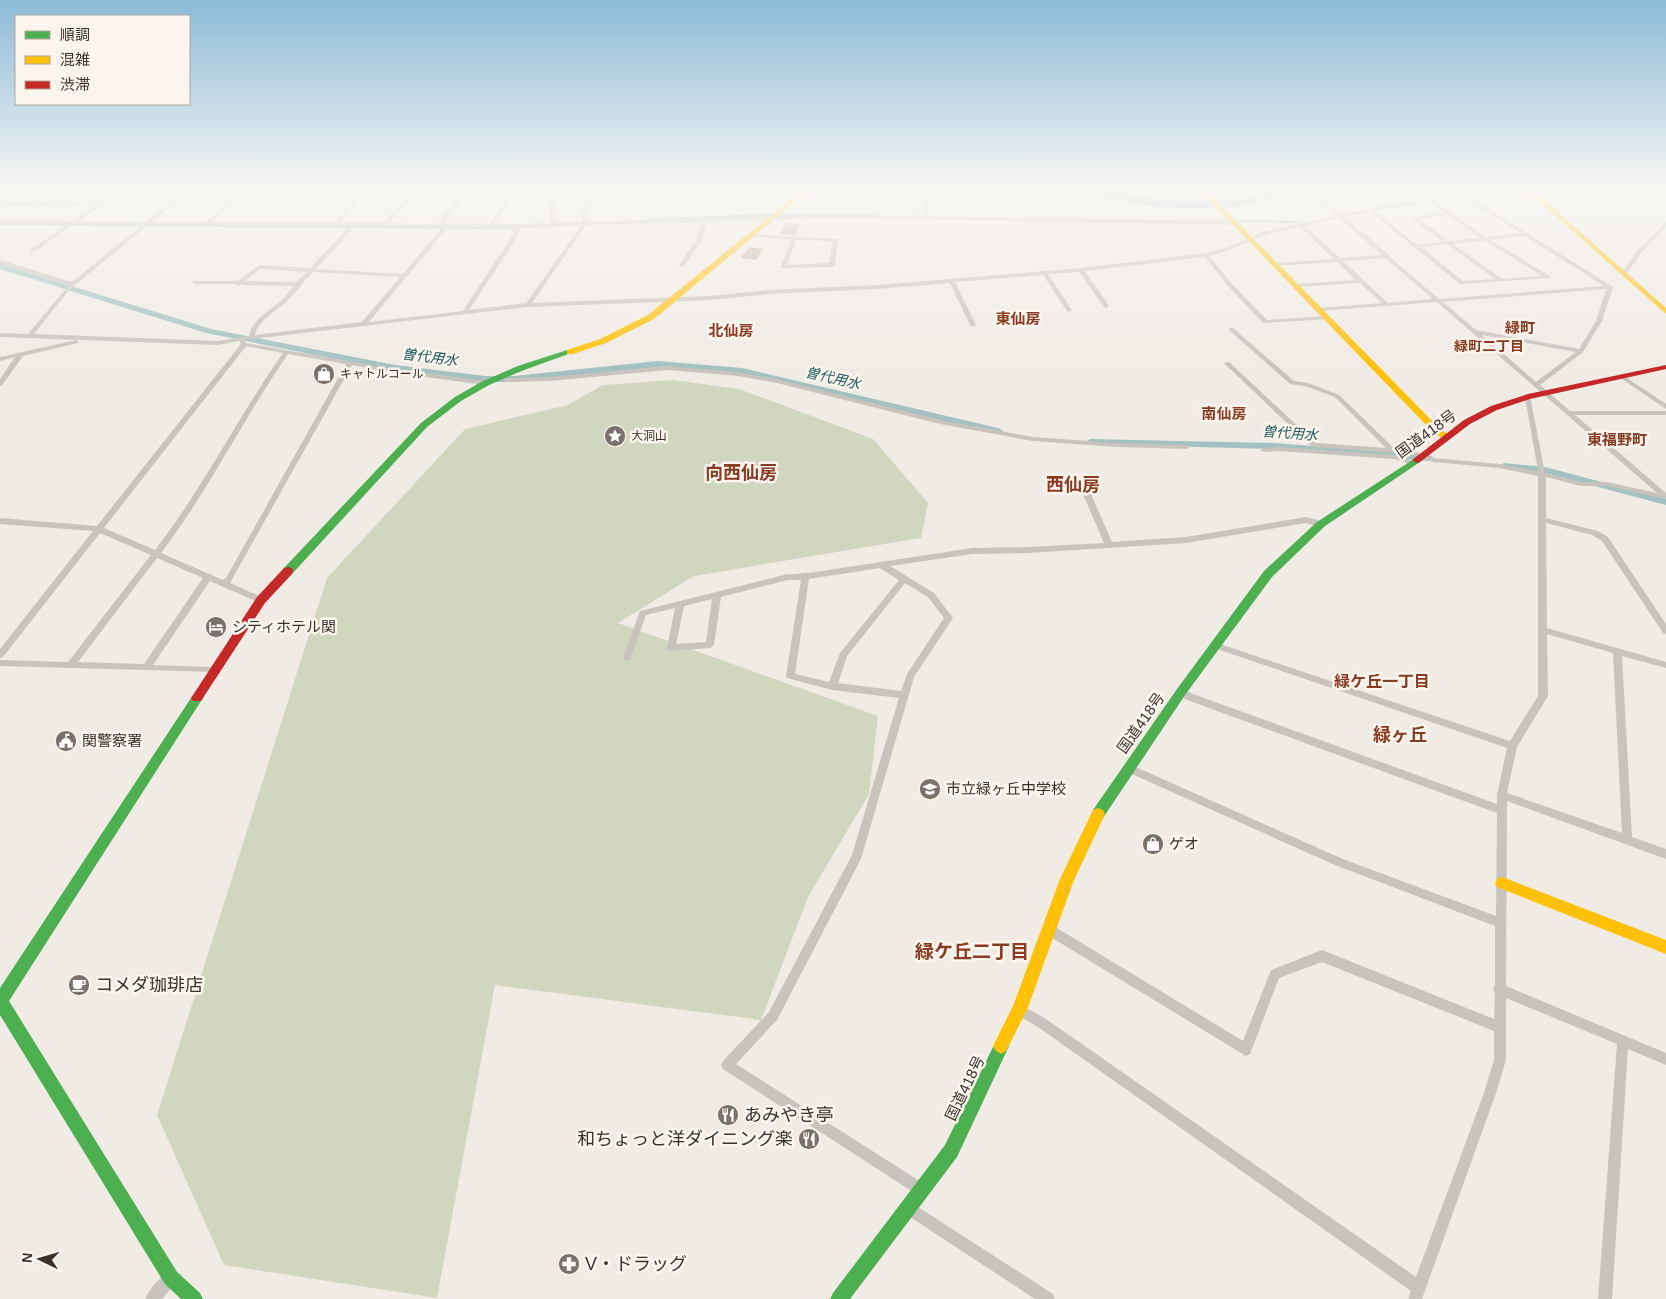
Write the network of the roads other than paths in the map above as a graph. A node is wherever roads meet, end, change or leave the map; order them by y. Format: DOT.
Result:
graph roads {
  1 [pos="37,248"];
  2 [pos="116,248"];
  3 [pos="332,248"];
  4 [pos="428,248"];
  5 [pos="507,248"];
  6 [pos="568,248"];
  7 [pos="694,248"];
  8 [pos="737,248"];
  9 [pos="791,248"];
  10 [pos="835,248"];
  11 [pos="1229,248"];
  12 [pos="1259,248"];
  13 [pos="1325,248"];
  14 [pos="1378,248"];
  15 [pos="1420,248"];
  16 [pos="1455,248"];
  17 [pos="1499,248"];
  18 [pos="1548,248"];
  19 [pos="1594,248"];
  20 [pos="1643,248"];
  21 [pos="32,251"];
  22 [pos="1206,255"];
  23 [pos="1388,256"];
  24 [pos="1338,260"];
  25 [pos="0,262"];
  26 [pos="682,264"];
  27 [pos="1275,265"];
  28 [pos="311,270"];
  29 [pos="1081,270"];
  30 [pos="1045,274"];
  31 [pos="1624,274"];
  32 [pos="405,276"];
  33 [pos="1500,280"];
  34 [pos="952,281"];
  35 [pos="1361,281"];
  36 [pos="195,282"];
  37 [pos="72,284"];
  38 [pos="238,284"];
  39 [pos="298,284"];
  40 [pos="1297,286"];
  41 [pos="1610,287"];
  42 [pos="673,300"];
  43 [pos="1440,301"];
  44 [pos="528,305"];
  45 [pos="1387,305"];
  46 [pos="1106,306"];
  47 [pos="1069,310"];
  48 [pos="465,312"];
  49 [pos="1666,312"];
  50 [pos="1323,314"];
  51 [pos="364,324"];
  52 [pos="973,325"];
  53 [pos="1232,329"];
  54 [pos="1475,332"];
  55 [pos="0,336"];
  56 [pos="30,336"];
  57 [pos="252,337"];
  58 [pos="88,339"];
  59 [pos="243,342"];
  60 [pos="287,351"];
  61 [pos="1581,352"];
  62 [pos="21,354"];
  63 [pos="0,359"];
  64 [pos="350,362"];
  65 [pos="1227,363"];
  66 [pos="1666,367"];
  67 [pos="1620,376"];
  68 [pos="499,377"];
  69 [pos="486,383"];
  70 [pos="0,384"];
  71 [pos="1534,384"];
  72 [pos="1545,393"];
  73 [pos="1528,397"];
  74 [pos="1666,407"];
  75 [pos="1568,413"];
  76 [pos="1666,413"];
  77 [pos="1446,437"];
  78 [pos="1186,447"];
  79 [pos="1264,450"];
  80 [pos="1393,451"];
  81 [pos="1417,459"];
  82 [pos="1542,474"];
  83 [pos="1084,485"];
  84 [pos="1666,497"];
  85 [pos="1543,520"];
  86 [pos="0,521"];
  87 [pos="1321,524"];
  88 [pos="99,530"];
  89 [pos="1108,545"];
  90 [pos="158,555"];
  91 [pos="881,565"];
  92 [pos="806,575"];
  93 [pos="208,577"];
  94 [pos="904,579"];
  95 [pos="224,584"];
  96 [pos="716,594"];
  97 [pos="261,600"];
  98 [pos="680,604"];
  99 [pos="1544,630"];
  100 [pos="1666,631"];
  101 [pos="1216,644"];
  102 [pos="1617,651"];
  103 [pos="0,655"];
  104 [pos="627,658"];
  105 [pos="0,663"];
  106 [pos="71,665"];
  107 [pos="1666,665"];
  108 [pos="146,668"];
  109 [pos="214,670"];
  110 [pos="832,686"];
  111 [pos="1181,692"];
  112 [pos="904,695"];
  113 [pos="1512,746"];
  114 [pos="1128,768"];
  115 [pos="1502,794"];
  116 [pos="1502,810"];
  117 [pos="1627,840"];
  118 [pos="1666,854"];
  119 [pos="1502,883"];
  120 [pos="1501,923"];
  121 [pos="1048,930"];
  122 [pos="1666,947"];
  123 [pos="1499,988"];
  124 [pos="0,1001"];
  125 [pos="1018,1010"];
  126 [pos="1500,1027"];
  127 [pos="1623,1041"];
  128 [pos="1666,1059"];
  129 [pos="921,1191"];
  130 [pos="908,1208"];
  131 [pos="171,1278"];
  132 [pos="1417,1293"];
  133 [pos="152,1299"];
  134 [pos="194,1299"];
  135 [pos="839,1299"];
  136 [pos="1048,1299"];
  137 [pos="1606,1299"];
  1 -- 21 [label="street"];
  2 -- 37 [label="street"];
  3 -- 28 [label="street"];
  4 -- 32 [label="street"];
  5 -- 48 [label="street"];
  6 -- 44 [label="street"];
  7 -- 26 [label="street"];
  8 -- 42 [label="main road"];
  9 -- 10 [label="street"];
  11 -- 22 [label="street"];
  12 -- 27 [label="main road"];
  13 -- 24 [label="street"];
  14 -- 23 [label="street"];
  15 -- 33 [label="street"];
  16 -- 33 [label="street"];
  17 -- 33 [label="street"];
  18 -- 41 [label="street"];
  19 -- 31 [label="main road"];
  20 -- 31 [label="street"];
  22 -- 29 [label="street"];
  22 -- 50 [label="street"];
  23 -- 24 [label="street"];
  23 -- 43 [label="street"];
  24 -- 27 [label="street"];
  24 -- 35 [label="street"];
  25 -- 37 [label="street"];
  27 -- 40 [label="main road"];
  28 -- 32 [label="street"];
  28 -- 38 [label="street"];
  28 -- 39 [label="street"];
  29 -- 30 [label="street"];
  29 -- 46 [label="street"];
  30 -- 34 [label="street"];
  30 -- 47 [label="street"];
  31 -- 49 [label="main road"];
  32 -- 51 [label="street"];
  34 -- 42 [label="street"];
  34 -- 52 [label="street"];
  35 -- 40 [label="street"];
  35 -- 45 [label="street"];
  36 -- 38 [label="street"];
  37 -- 56 [label="street"];
  38 -- 39 [label="street"];
  39 -- 57 [label="street"];
  40 -- 50 [label="main road"];
  41 -- 43 [label="street"];
  41 -- 61 [label="street"];
  42 -- 44 [label="street"];
  42 -- 68 [label="main road"];
  43 -- 45 [label="street"];
  43 -- 54 [label="street"];
  44 -- 48 [label="street"];
  45 -- 50 [label="street"];
  48 -- 51 [label="street"];
  50 -- 77 [label="main road"];
  51 -- 57 [label="street"];
  53 -- 80 [label="street"];
  54 -- 61 [label="street"];
  54 -- 71 [label="street"];
  55 -- 56 [label="street"];
  56 -- 58 [label="street"];
  57 -- 59 [label="street"];
  58 -- 59 [label="street"];
  58 -- 62 [label="street"];
  59 -- 60 [label="street"];
  59 -- 88 [label="street"];
  60 -- 64 [label="street"];
  60 -- 90 [label="street"];
  61 -- 71 [label="street"];
  62 -- 63 [label="street"];
  62 -- 70 [label="street"];
  64 -- 69 [label="street"];
  64 -- 95 [label="street"];
  65 -- 80 [label="street"];
  66 -- 67 [label="main road, 国道418号"];
  67 -- 72 [label="main road, 国道418号"];
  67 -- 74 [label="street"];
  68 -- 69 [label="main road"];
  68 -- 78 [label="street"];
  69 -- 97 [label="main road"];
  71 -- 72 [label="street"];
  72 -- 73 [label="main road, 国道418号"];
  72 -- 75 [label="street"];
  73 -- 77 [label="main road, 国道418号"];
  73 -- 82 [label="street"];
  75 -- 76 [label="street"];
  75 -- 84 [label="street"];
  77 -- 81 [label="main road, 国道418号"];
  79 -- 81 [label="street"];
  80 -- 81 [label="street"];
  81 -- 82 [label="street"];
  81 -- 87 [label="main road, 国道418号"];
  82 -- 84 [label="street"];
  82 -- 85 [label="street"];
  83 -- 89 [label="street"];
  85 -- 99 [label="street"];
  85 -- 100 [label="street"];
  86 -- 88 [label="street"];
  87 -- 89 [label="street"];
  87 -- 101 [label="main road, 国道418号"];
  88 -- 90 [label="street"];
  88 -- 103 [label="street"];
  89 -- 91 [label="street"];
  90 -- 93 [label="street"];
  90 -- 106 [label="street"];
  91 -- 92 [label="street"];
  91 -- 94 [label="street"];
  92 -- 96 [label="street"];
  92 -- 110 [label="street"];
  93 -- 95 [label="street"];
  93 -- 108 [label="street"];
  94 -- 110 [label="street"];
  94 -- 112 [label="street"];
  95 -- 97 [label="street"];
  96 -- 98 [label="street"];
  96 -- 98 [label="street"];
  97 -- 109 [label="main road"];
  98 -- 104 [label="street"];
  99 -- 102 [label="street"];
  99 -- 113 [label="street"];
  101 -- 111 [label="main road, 国道418号"];
  101 -- 113 [label="street"];
  102 -- 107 [label="street"];
  102 -- 117 [label="street"];
  105 -- 106 [label="street"];
  106 -- 108 [label="street"];
  108 -- 109 [label="street"];
  109 -- 124 [label="main road"];
  110 -- 112 [label="street"];
  111 -- 114 [label="main road, 国道418号"];
  111 -- 116 [label="street"];
  112 -- 129 [label="street"];
  113 -- 115 [label="street"];
  114 -- 120 [label="street"];
  114 -- 121 [label="main road, 国道418号"];
  115 -- 116 [label="street"];
  115 -- 117 [label="street"];
  116 -- 119 [label="street"];
  117 -- 118 [label="street"];
  119 -- 120 [label="street"];
  119 -- 122 [label="main road"];
  120 -- 123 [label="street"];
  121 -- 125 [label="main road, 国道418号"];
  121 -- 126 [label="street"];
  123 -- 126 [label="street"];
  123 -- 127 [label="street"];
  124 -- 131 [label="main road"];
  125 -- 129 [label="main road, 国道418号"];
  125 -- 132 [label="street"];
  126 -- 132 [label="street"];
  127 -- 128 [label="street"];
  127 -- 137 [label="street"];
  129 -- 130 [label="main road, 国道418号"];
  130 -- 135 [label="main road, 国道418号"];
  130 -- 136 [label="street"];
  131 -- 133 [label="street"];
  131 -- 134 [label="main road"];
}
